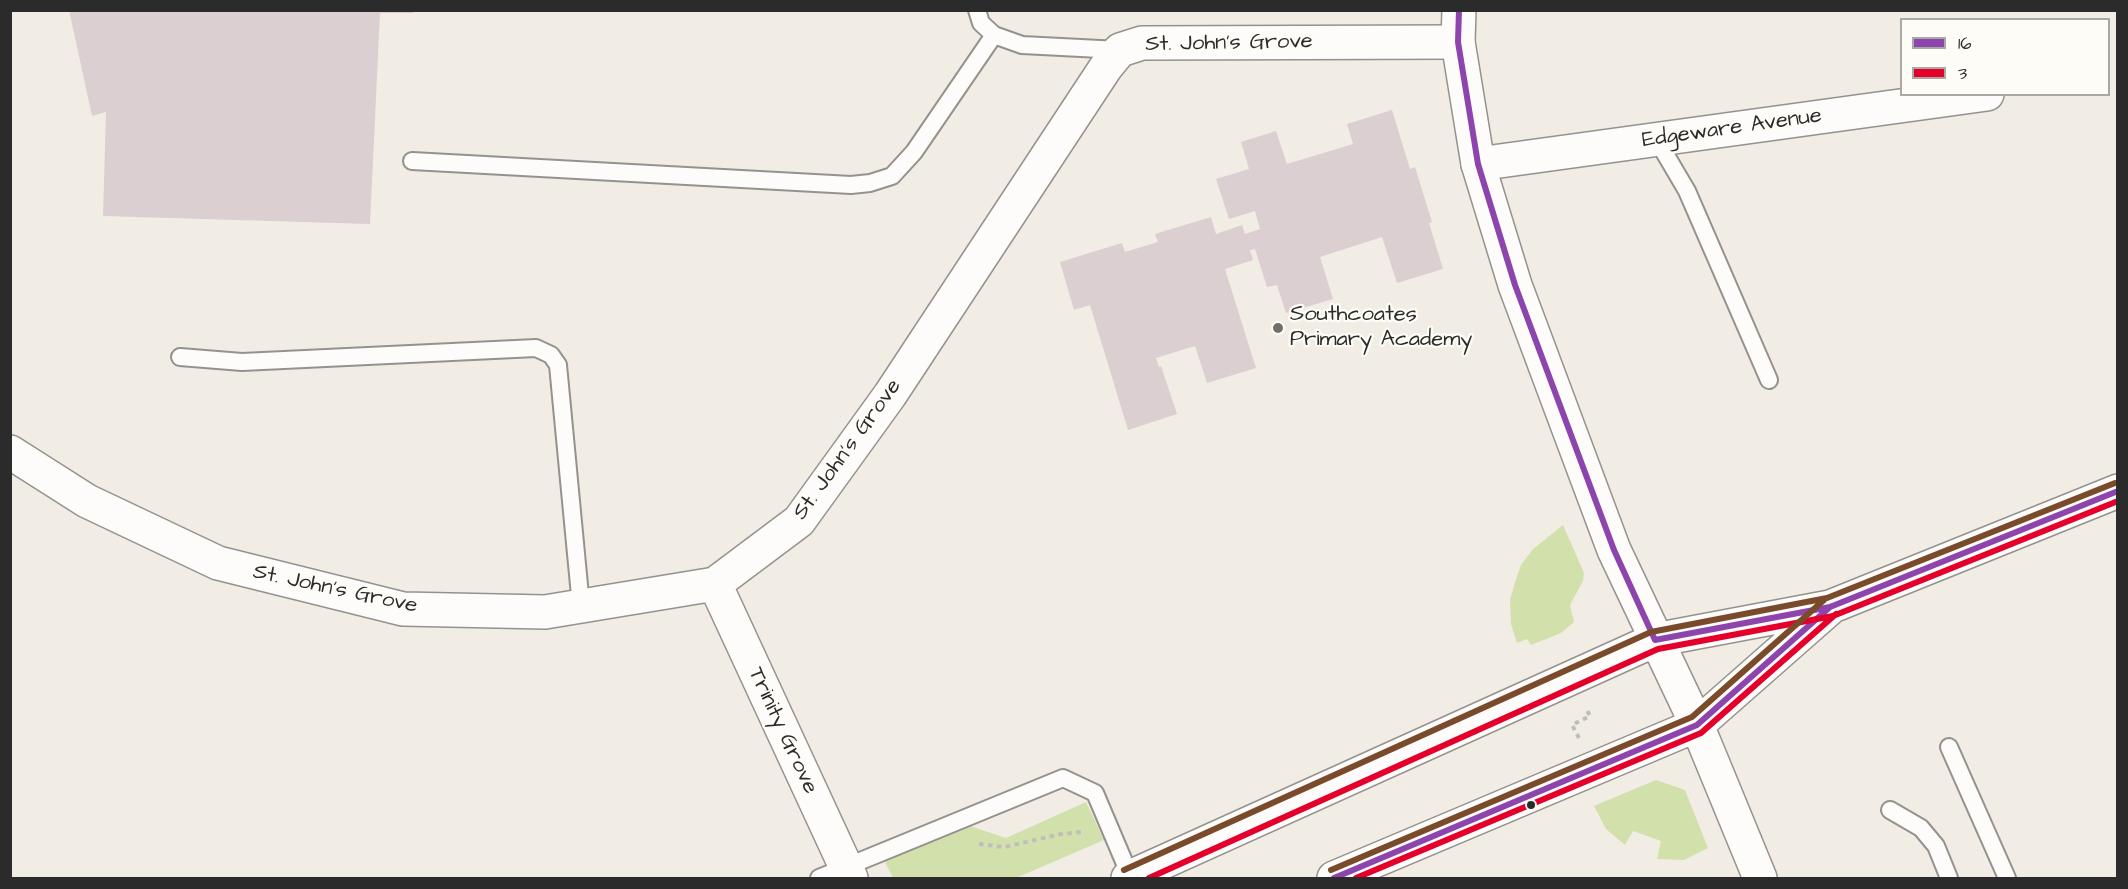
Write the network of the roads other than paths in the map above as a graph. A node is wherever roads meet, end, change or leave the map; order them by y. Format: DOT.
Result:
graph roads {
  1 [pos="977,10"];
  2 [pos="1458,26"];
  3 [pos="994,35"];
  4 [pos="1120,50"];
  5 [pos="1973,96"];
  6 [pos="1657,140"];
  7 [pos="412,161"];
  8 [pos="1478,164"];
  9 [pos="180,357"];
  10 [pos="1769,380"];
  11 [pos="10,452"];
  12 [pos="2118,492"];
  13 [pos="715,584"];
  14 [pos="581,606"];
  15 [pos="1830,607"];
  16 [pos="1655,640"];
  17 [pos="1697,725"];
  18 [pos="1949,747"];
  19 [pos="1890,810"];
  20 [pos="838,875"];
  21 [pos="1130,878"];
  22 [pos="1334,879"];
  23 [pos="1761,879"];
  24 [pos="1949,879"];
  25 [pos="2007,879"];
  1 -- 3 [label="lane"];
  2 -- 4 [label="street, St. John's Grove"];
  2 -- 8 [label="street"];
  3 -- 4 [label="lane"];
  3 -- 7 [label="lane"];
  4 -- 13 [label="street, St. John's Grove"];
  5 -- 6 [label="street, Edgeware Avenue"];
  6 -- 8 [label="street, Edgeware Avenue"];
  6 -- 10 [label="lane"];
  8 -- 16 [label="street"];
  9 -- 14 [label="lane"];
  11 -- 14 [label="street, St. John's Grove"];
  12 -- 15 [label="street"];
  13 -- 14 [label="street, St. John's Grove"];
  13 -- 20 [label="street, Trinity Grove"];
  15 -- 16 [label="street"];
  15 -- 17 [label="street"];
  16 -- 17 [label="street"];
  16 -- 21 [label="street"];
  17 -- 22 [label="street"];
  17 -- 23 [label="street"];
  18 -- 25 [label="lane"];
  19 -- 24 [label="lane"];
  20 -- 21 [label="lane"];
}
